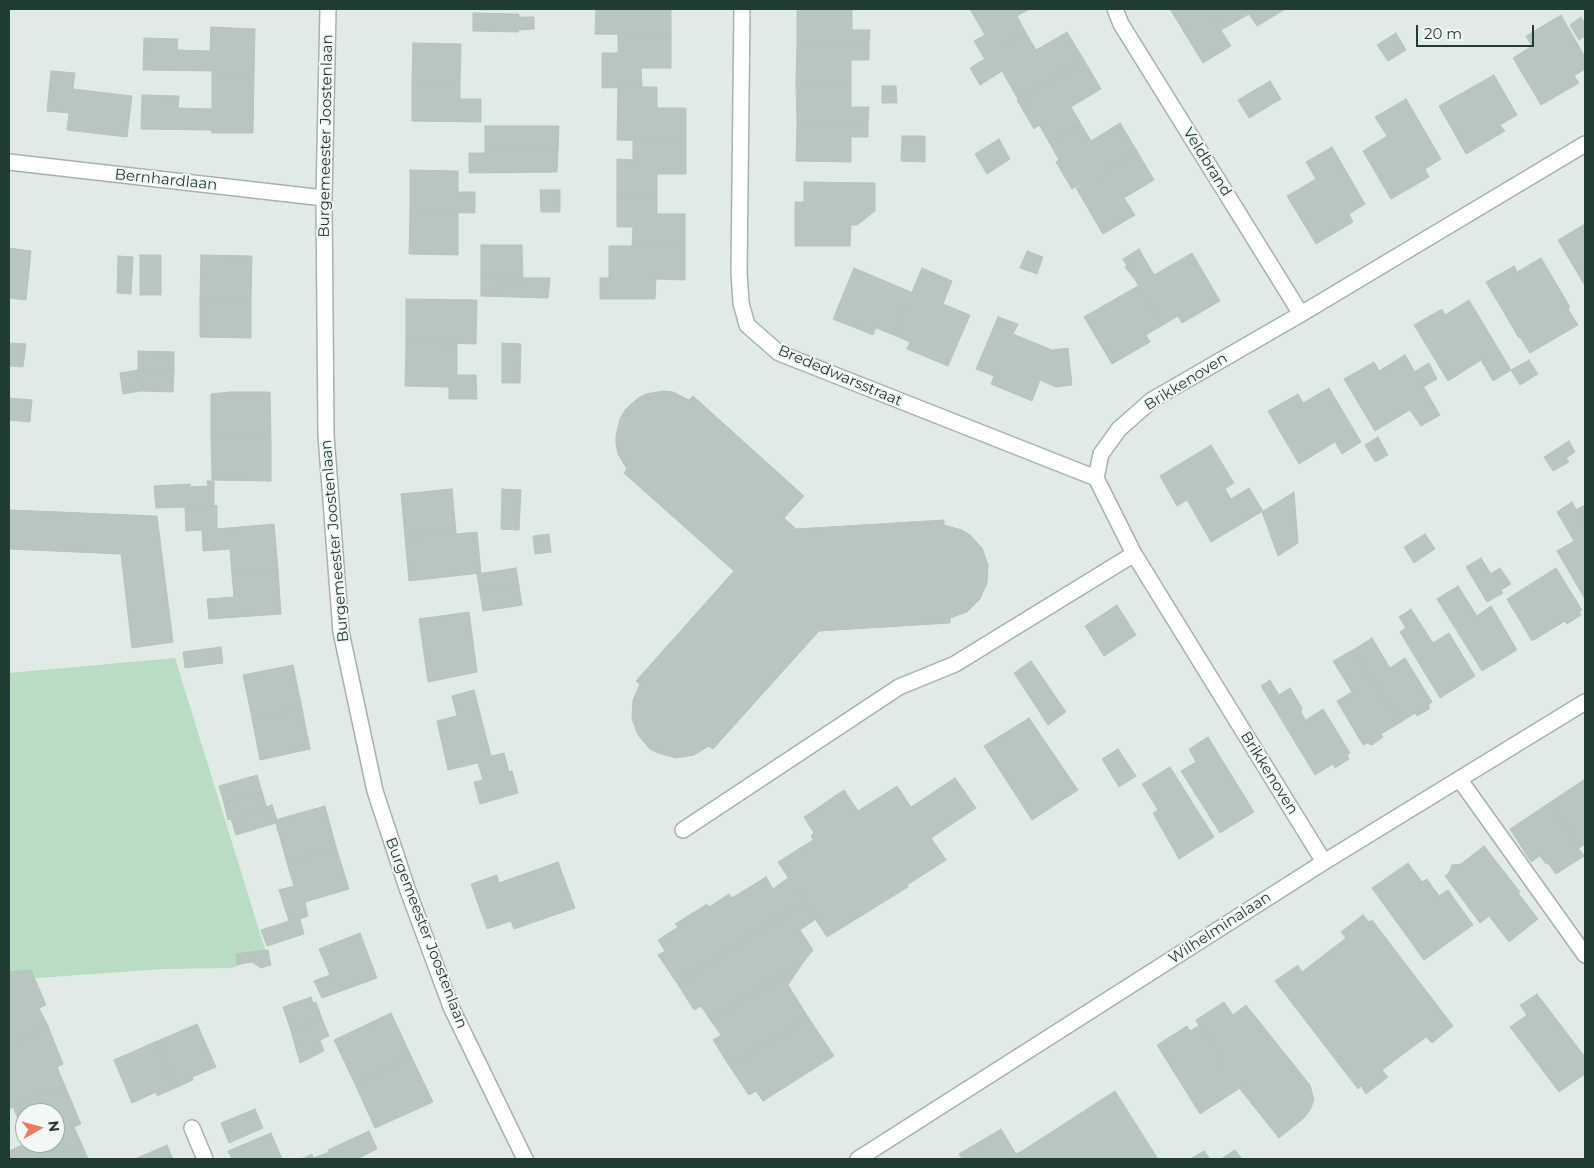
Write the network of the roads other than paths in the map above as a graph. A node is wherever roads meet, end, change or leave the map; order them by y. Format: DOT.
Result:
graph roads {
  1 [pos="328,9"];
  2 [pos="742,9"];
  3 [pos="1115,9"];
  4 [pos="1585,144"];
  5 [pos="9,162"];
  6 [pos="324,198"];
  7 [pos="1301,314"];
  8 [pos="1096,478"];
  9 [pos="1134,554"];
  10 [pos="1585,702"];
  11 [pos="1460,780"];
  12 [pos="683,830"];
  13 [pos="1324,862"];
  14 [pos="1585,955"];
  15 [pos="192,1128"];
  16 [pos="205,1159"];
  17 [pos="525,1159"];
  18 [pos="858,1159"];
  1 -- 6 [label="street, Burgemeester Joostenlaan"];
  2 -- 8 [label="street, Brededwarsstraat"];
  3 -- 7 [label="street, Veldbrand"];
  4 -- 7 [label="street, Brikkenoven"];
  5 -- 6 [label="street, Bernhardlaan"];
  6 -- 17 [label="street, Burgemeester Joostenlaan"];
  7 -- 8 [label="street, Brikkenoven"];
  8 -- 9 [label="street, Brikkenoven"];
  9 -- 12 [label="street"];
  9 -- 13 [label="street, Brikkenoven"];
  10 -- 11 [label="street, Wilhelminalaan"];
  11 -- 13 [label="street, Wilhelminalaan"];
  11 -- 14 [label="street"];
  13 -- 18 [label="street, Wilhelminalaan"];
  15 -- 16 [label="street"];
}
